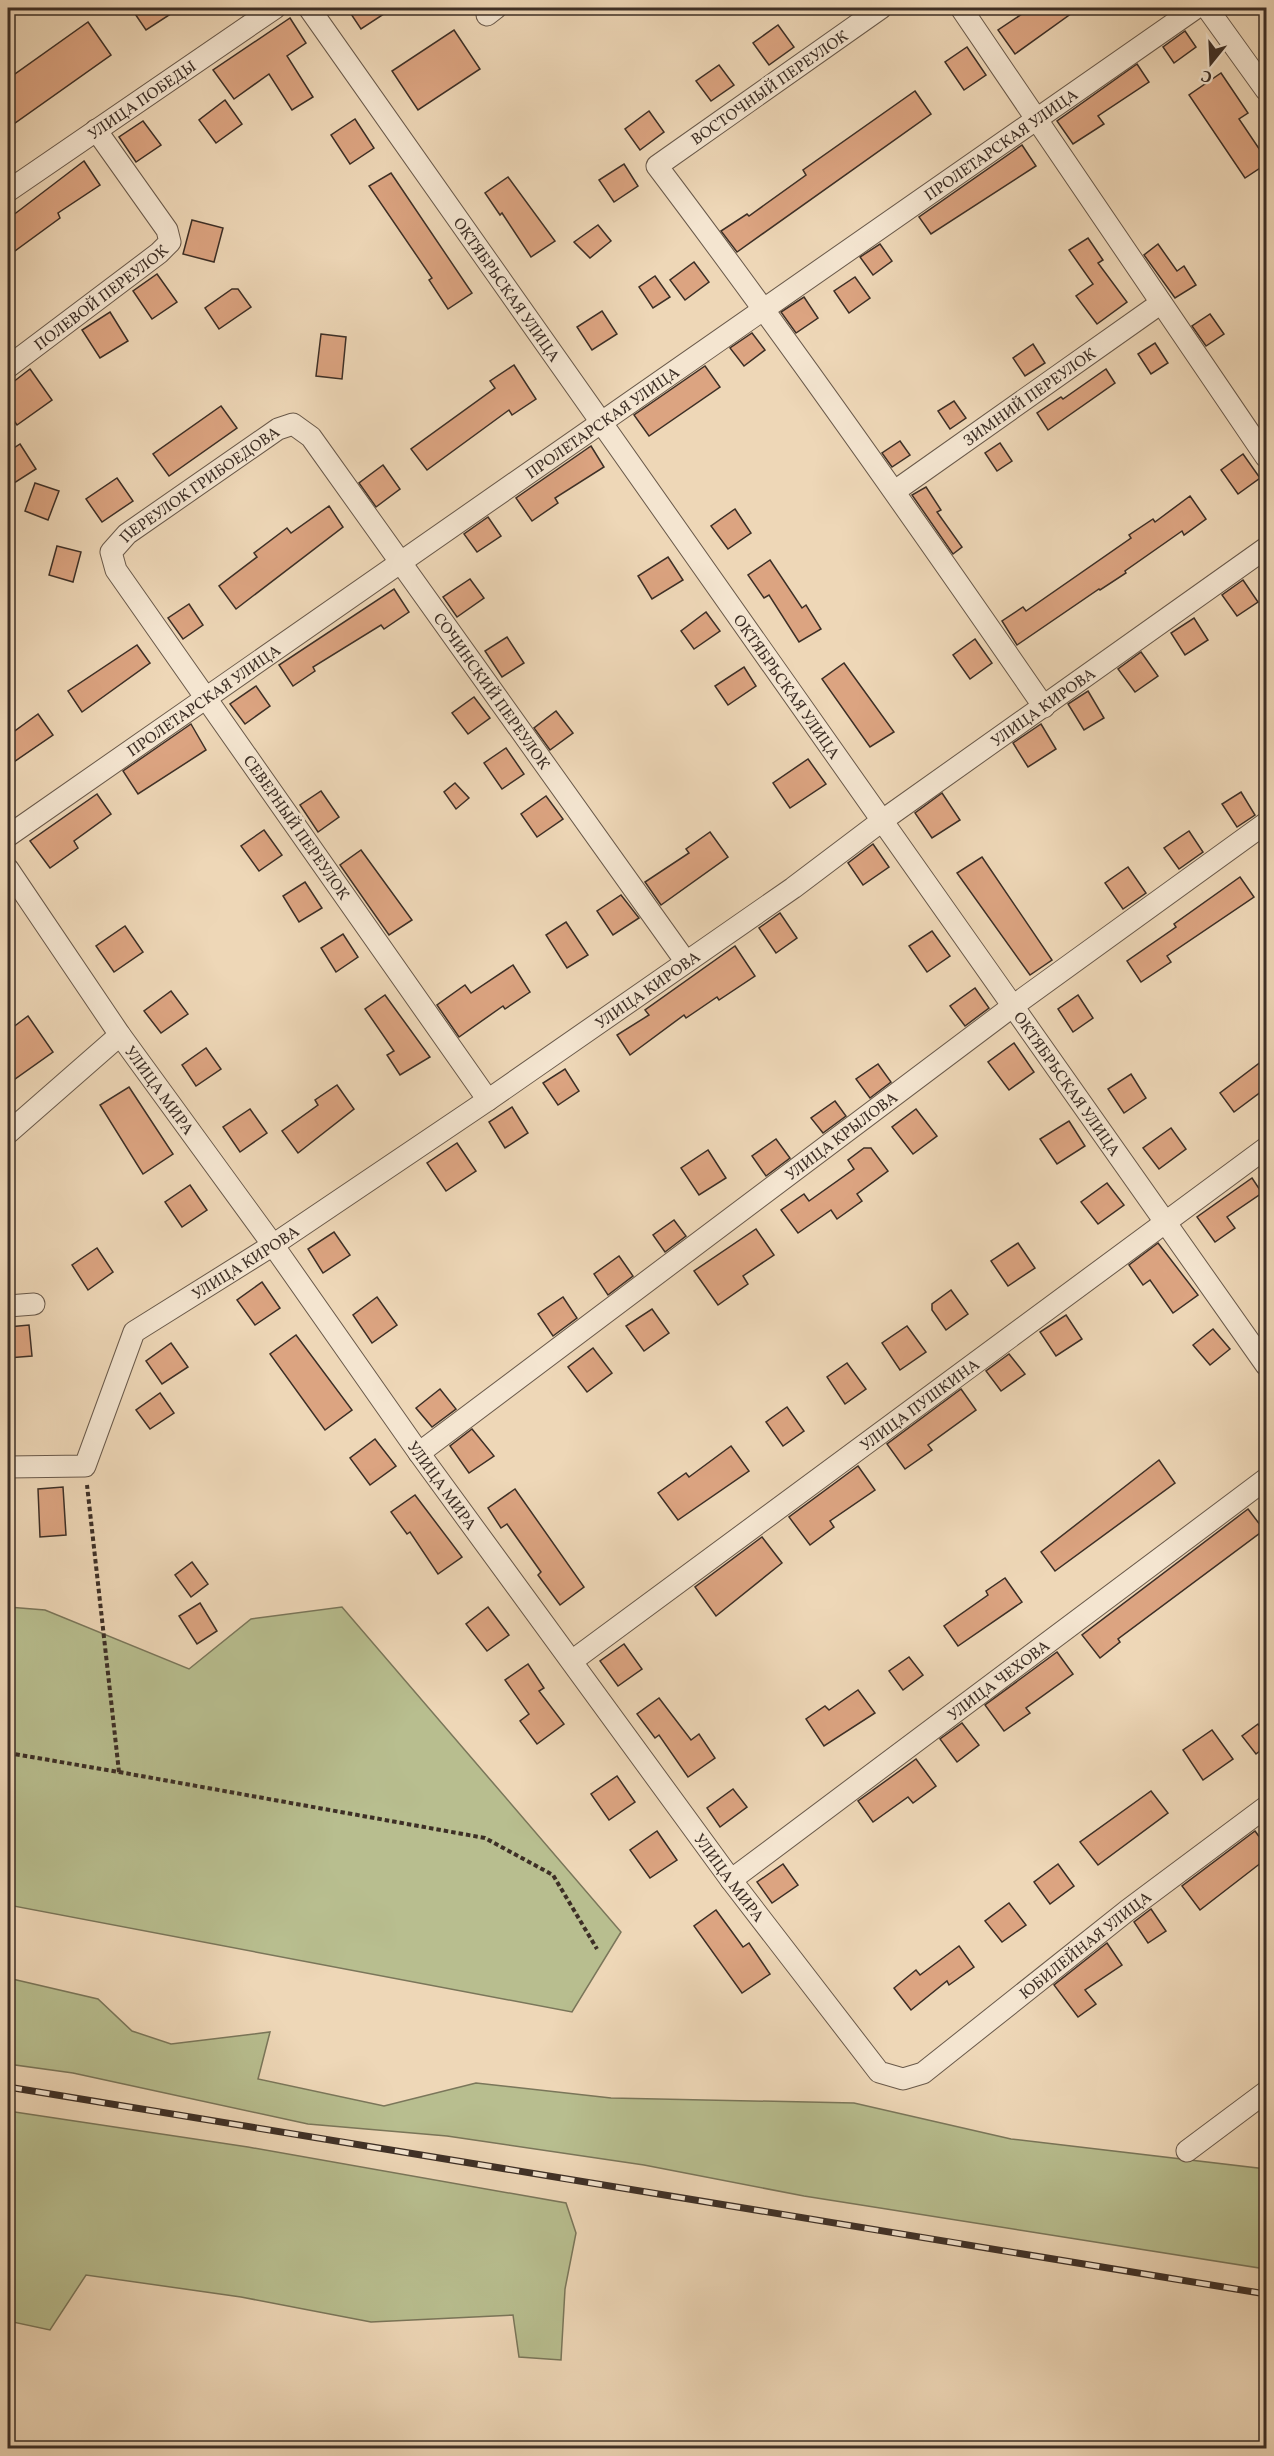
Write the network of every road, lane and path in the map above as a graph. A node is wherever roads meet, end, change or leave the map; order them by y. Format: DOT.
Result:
graph roads {
  1 [pos="275,8"];
  2 [pos="309,8"];
  3 [pos="881,8"];
  4 [pos="961,8"];
  5 [pos="1196,8"];
  6 [pos="1207,8"];
  7 [pos="1266,90"];
  8 [pos="1036,119"];
  9 [pos="96,130"];
  10 [pos="8,190"];
  11 [pos="1161,303"];
  12 [pos="764,308"];
  13 [pos="8,368"];
  14 [pos="601,422"];
  15 [pos="293,424"];
  16 [pos="1266,457"];
  17 [pos="895,491"];
  18 [pos="1266,548"];
  19 [pos="111,552"];
  20 [pos="400,562"];
  21 [pos="206,698"];
  22 [pos="1044,707"];
  23 [pos="883,820"];
  24 [pos="1266,824"];
  25 [pos="8,836"];
  26 [pos="8,869"];
  27 [pos="686,962"];
  28 [pos="1013,1006"];
  29 [pos="120,1035"];
  30 [pos="488,1100"];
  31 [pos="8,1133"];
  32 [pos="1266,1148"];
  33 [pos="1165,1223"];
  34 [pos="273,1245"];
  35 [pos="34,1304"];
  36 [pos="8,1306"];
  37 [pos="1266,1365"];
  38 [pos="419,1453"];
  39 [pos="85,1466"];
  40 [pos="8,1467"];
  41 [pos="1266,1479"];
  42 [pos="572,1660"];
  43 [pos="8,1753"];
  44 [pos="119,1772"];
  45 [pos="1266,1807"];
  46 [pos="731,1880"];
  47 [pos="597,1949"];
  48 [pos="903,2079"];
  49 [pos="1266,2092"];
  50 [pos="1187,2151"];
  1 -- 9 [label="street, УЛИЦА ПОБЕДЫ"];
  2 -- 14 [label="street, ОКТЯБРЬСКАЯ УЛИЦА"];
  3 -- 12 [label="street, ВОСТОЧНЫЙ ПЕРЕУЛОК"];
  4 -- 8 [label="street"];
  5 -- 8 [label="street, ПРОЛЕТАРСКАЯ УЛИЦА"];
  6 -- 7 [label="street"];
  8 -- 11 [label="street"];
  8 -- 12 [label="street, ПРОЛЕТАРСКАЯ УЛИЦА"];
  9 -- 10 [label="street, УЛИЦА ПОБЕДЫ"];
  9 -- 13 [label="street, ПОЛЕВОЙ ПЕРЕУЛОК"];
  11 -- 16 [label="street"];
  11 -- 17 [label="street, ЗИМНИЙ ПЕРЕУЛОК"];
  12 -- 14 [label="street, ПРОЛЕТАРСКАЯ УЛИЦА"];
  12 -- 17 [label="street"];
  14 -- 20 [label="street, ПРОЛЕТАРСКАЯ УЛИЦА"];
  14 -- 23 [label="street, ОКТЯБРЬСКАЯ УЛИЦА"];
  15 -- 19 [label="street, ПЕРЕУЛОК ГРИБОЕДОВА"];
  15 -- 20 [label="street, СОЧИНСКИЙ ПЕРЕУЛОК"];
  17 -- 22 [label="street"];
  18 -- 22 [label="street, УЛИЦА КИРОВА"];
  19 -- 21 [label="street, СЕВЕРНЫЙ ПЕРЕУЛОК"];
  20 -- 21 [label="street, ПРОЛЕТАРСКАЯ УЛИЦА"];
  20 -- 27 [label="street, СОЧИНСКИЙ ПЕРЕУЛОК"];
  21 -- 25 [label="street, ПРОЛЕТАРСКАЯ УЛИЦА"];
  21 -- 30 [label="street, СЕВЕРНЫЙ ПЕРЕУЛОК"];
  22 -- 23 [label="street, УЛИЦА КИРОВА"];
  23 -- 27 [label="street, УЛИЦА КИРОВА"];
  23 -- 28 [label="street, ОКТЯБРЬСКАЯ УЛИЦА"];
  24 -- 28 [label="street, УЛИЦА КРЫЛОВА"];
  26 -- 29 [label="street, УЛИЦА МИРА"];
  27 -- 30 [label="street, УЛИЦА КИРОВА"];
  28 -- 33 [label="street, ОКТЯБРЬСКАЯ УЛИЦА"];
  28 -- 38 [label="street, УЛИЦА КРЫЛОВА"];
  29 -- 31 [label="street"];
  29 -- 34 [label="street, УЛИЦА МИРА"];
  30 -- 34 [label="street, УЛИЦА КИРОВА"];
  32 -- 33 [label="street, УЛИЦА ПУШКИНА"];
  33 -- 37 [label="street, ОКТЯБРЬСКАЯ УЛИЦА"];
  33 -- 42 [label="street, УЛИЦА ПУШКИНА"];
  34 -- 38 [label="street, УЛИЦА МИРА"];
  34 -- 39 [label="street, УЛИЦА КИРОВА"];
  35 -- 36 [label="street"];
  38 -- 42 [label="street, УЛИЦА МИРА"];
  39 -- 40 [label="street"];
  39 -- 44 [label="path"];
  41 -- 46 [label="street, УЛИЦА ЧЕХОВА"];
  42 -- 46 [label="street, УЛИЦА МИРА"];
  43 -- 44 [label="path"];
  44 -- 47 [label="path"];
  45 -- 48 [label="street, ЮБИЛЕЙНАЯ УЛИЦА"];
  46 -- 48 [label="street, УЛИЦА МИРА"];
  49 -- 50 [label="street"];
}
